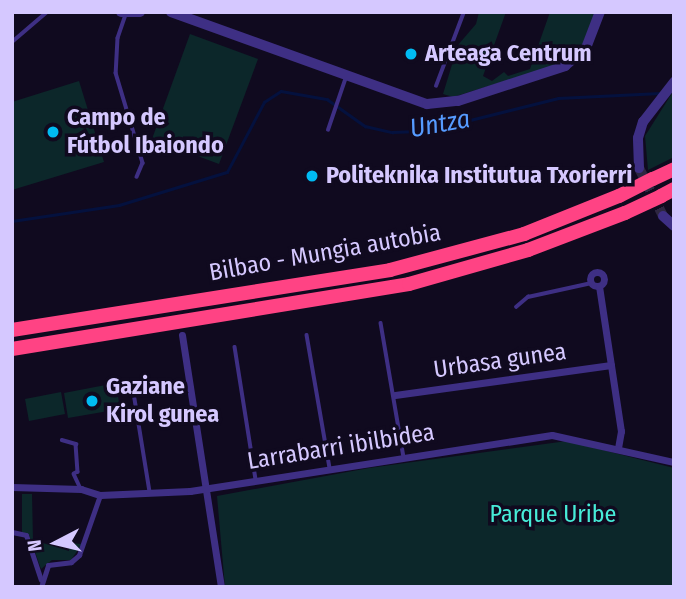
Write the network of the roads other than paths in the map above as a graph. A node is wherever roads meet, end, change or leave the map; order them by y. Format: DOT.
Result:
graph roads {
  1 [pos="47,12"];
  2 [pos="140,12"];
  3 [pos="171,12"];
  4 [pos="464,12"];
  5 [pos="600,12"];
  6 [pos="123,13"];
  7 [pos="12,42"];
  8 [pos="347,75"];
  9 [pos="674,82"];
  10 [pos="436,86"];
  11 [pos="328,130"];
  12 [pos="639,168"];
  13 [pos="674,169"];
  14 [pos="137,177"];
  15 [pos="667,192"];
  16 [pos="663,216"];
  17 [pos="674,226"];
  18 [pos="595,285"];
  19 [pos="516,307"];
  20 [pos="381,323"];
  21 [pos="12,330"];
  22 [pos="182,335"];
  23 [pos="307,335"];
  24 [pos="235,347"];
  25 [pos="12,349"];
  26 [pos="611,365"];
  27 [pos="133,387"];
  28 [pos="395,395"];
  29 [pos="62,440"];
  30 [pos="618,448"];
  31 [pos="404,457"];
  32 [pos="674,462"];
  33 [pos="330,468"];
  34 [pos="256,480"];
  35 [pos="12,487"];
  36 [pos="206,488"];
  37 [pos="81,489"];
  38 [pos="150,492"];
  39 [pos="100,495"];
  40 [pos="12,532"];
  41 [pos="41,584"];
  42 [pos="221,587"];
  1 -- 7 [label="lane"];
  2 -- 6 [label="street"];
  3 -- 8 [label="street"];
  4 -- 10 [label="lane"];
  5 -- 8 [label="street"];
  6 -- 14 [label="lane"];
  8 -- 11 [label="lane"];
  9 -- 12 [label="street"];
  13 -- 21 [label="highway, Bilbao - Mungia autobia, bridge"];
  15 -- 25 [label="highway, Bilbao - Mungia autobia, bridge"];
  16 -- 17 [label="street"];
  18 -- 19 [label="lane"];
  18 -- 26 [label="street"];
  20 -- 28 [label="lane"];
  22 -- 36 [label="street"];
  23 -- 33 [label="lane"];
  24 -- 34 [label="lane"];
  26 -- 28 [label="street, Urbasa gunea"];
  26 -- 30 [label="street"];
  27 -- 38 [label="lane"];
  28 -- 31 [label="lane"];
  29 -- 37 [label="lane"];
  30 -- 31 [label="street, Larrabarri ibilbidea"];
  30 -- 32 [label="street, Larrabarri ibilbidea"];
  31 -- 33 [label="street, Larrabarri ibilbidea"];
  33 -- 34 [label="street, Larrabarri ibilbidea"];
  34 -- 36 [label="street, Larrabarri ibilbidea"];
  35 -- 37 [label="street, Larrabarri ibilbidea"];
  36 -- 38 [label="street, Larrabarri ibilbidea"];
  36 -- 42 [label="street"];
  37 -- 39 [label="street, Larrabarri ibilbidea"];
  38 -- 39 [label="street, Larrabarri ibilbidea"];
  39 -- 41 [label="street"];
  40 -- 41 [label="street"];
}
